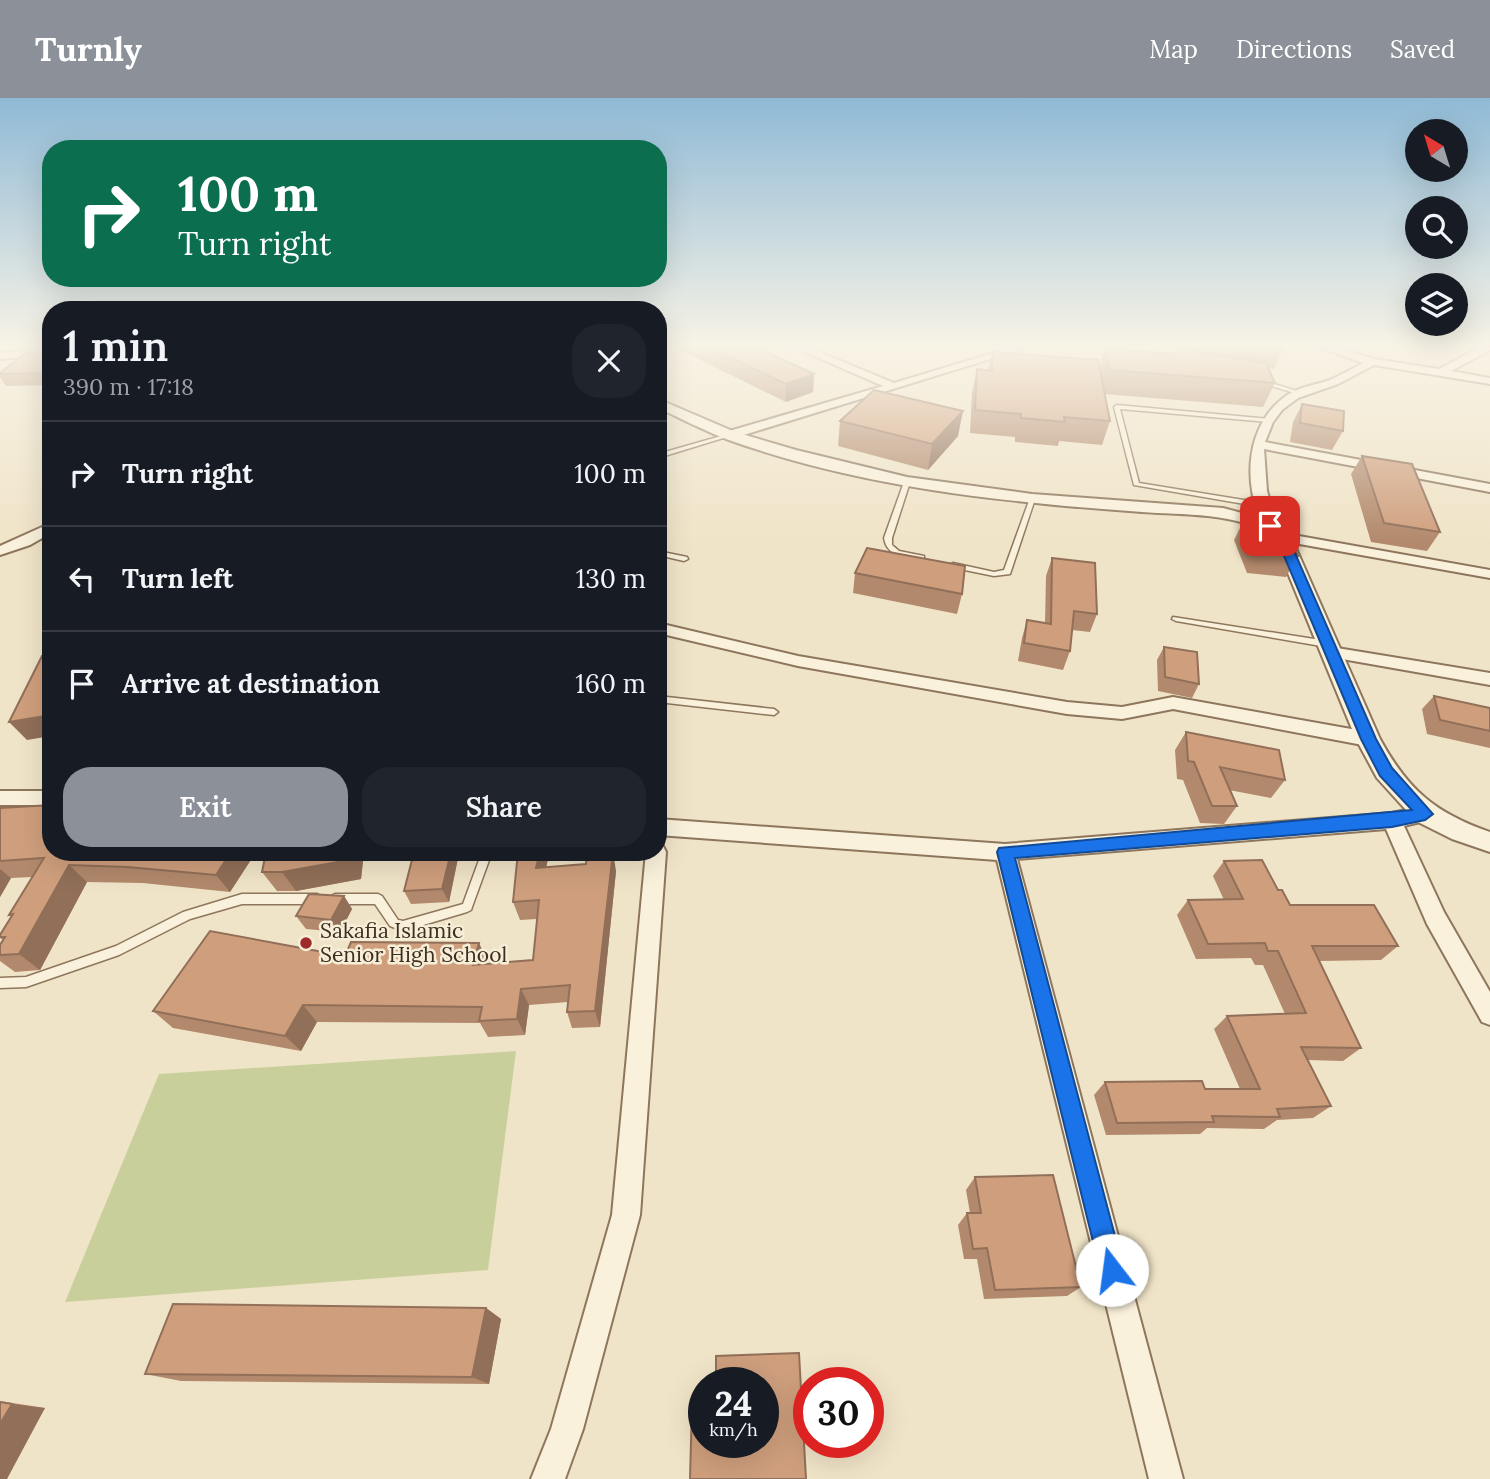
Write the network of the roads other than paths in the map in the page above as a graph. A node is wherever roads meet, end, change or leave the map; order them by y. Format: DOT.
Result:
graph roads {
  1 [pos="679,412"];
  2 [pos="802,412"];
  3 [pos="1118,412"];
  4 [pos="1180,412"];
  5 [pos="1275,412"];
  6 [pos="1268,420"];
  7 [pos="730,435"];
  8 [pos="1260,445"];
  9 [pos="667,453"];
  10 [pos="907,482"];
  11 [pos="1490,488"];
  12 [pos="1032,499"];
  13 [pos="1262,505"];
  14 [pos="42,532"];
  15 [pos="1276,532"];
  16 [pos="25,542"];
  17 [pos="42,542"];
  18 [pos="0,551"];
  19 [pos="667,554"];
  20 [pos="684,559"];
  21 [pos="933,561"];
  22 [pos="946,564"];
  23 [pos="1490,574"];
  24 [pos="1176,619"];
  25 [pos="667,630"];
  26 [pos="1329,648"];
  27 [pos="1490,679"];
  28 [pos="667,700"];
  29 [pos="774,712"];
  30 [pos="1368,739"];
  31 [pos="0,798"];
  32 [pos="42,798"];
  33 [pos="1425,814"];
  34 [pos="1392,821"];
  35 [pos="667,829"];
  36 [pos="1490,842"];
  37 [pos="1005,852"];
  38 [pos="484,861"];
  39 [pos="655,861"];
  40 [pos="0,983"];
  41 [pos="1490,1014"];
  42 [pos="548,1479"];
  43 [pos="1166,1479"];
  1 -- 7 [label="street"];
  2 -- 7 [label="street"];
  3 -- 13 [label="lane"];
  4 -- 6 [label="lane"];
  5 -- 6 [label="street"];
  6 -- 8 [label="street"];
  7 -- 9 [label="lane"];
  7 -- 10 [label="street"];
  8 -- 11 [label="street"];
  8 -- 13 [label="street"];
  10 -- 12 [label="street"];
  10 -- 21 [label="lane"];
  12 -- 15 [label="street"];
  12 -- 22 [label="lane"];
  13 -- 15 [label="street"];
  14 -- 16 [label="street"];
  15 -- 23 [label="street"];
  15 -- 26 [label="street"];
  16 -- 17 [label="street"];
  16 -- 18 [label="street"];
  19 -- 20 [label="lane"];
  24 -- 26 [label="lane"];
  25 -- 30 [label="street"];
  26 -- 27 [label="street"];
  26 -- 30 [label="street"];
  28 -- 29 [label="lane"];
  30 -- 33 [label="street"];
  31 -- 32 [label="street"];
  33 -- 34 [label="street"];
  33 -- 36 [label="street"];
  34 -- 37 [label="street"];
  34 -- 41 [label="street"];
  35 -- 37 [label="street"];
  37 -- 43 [label="street"];
  38 -- 40 [label="lane"];
  39 -- 42 [label="street"];
}
